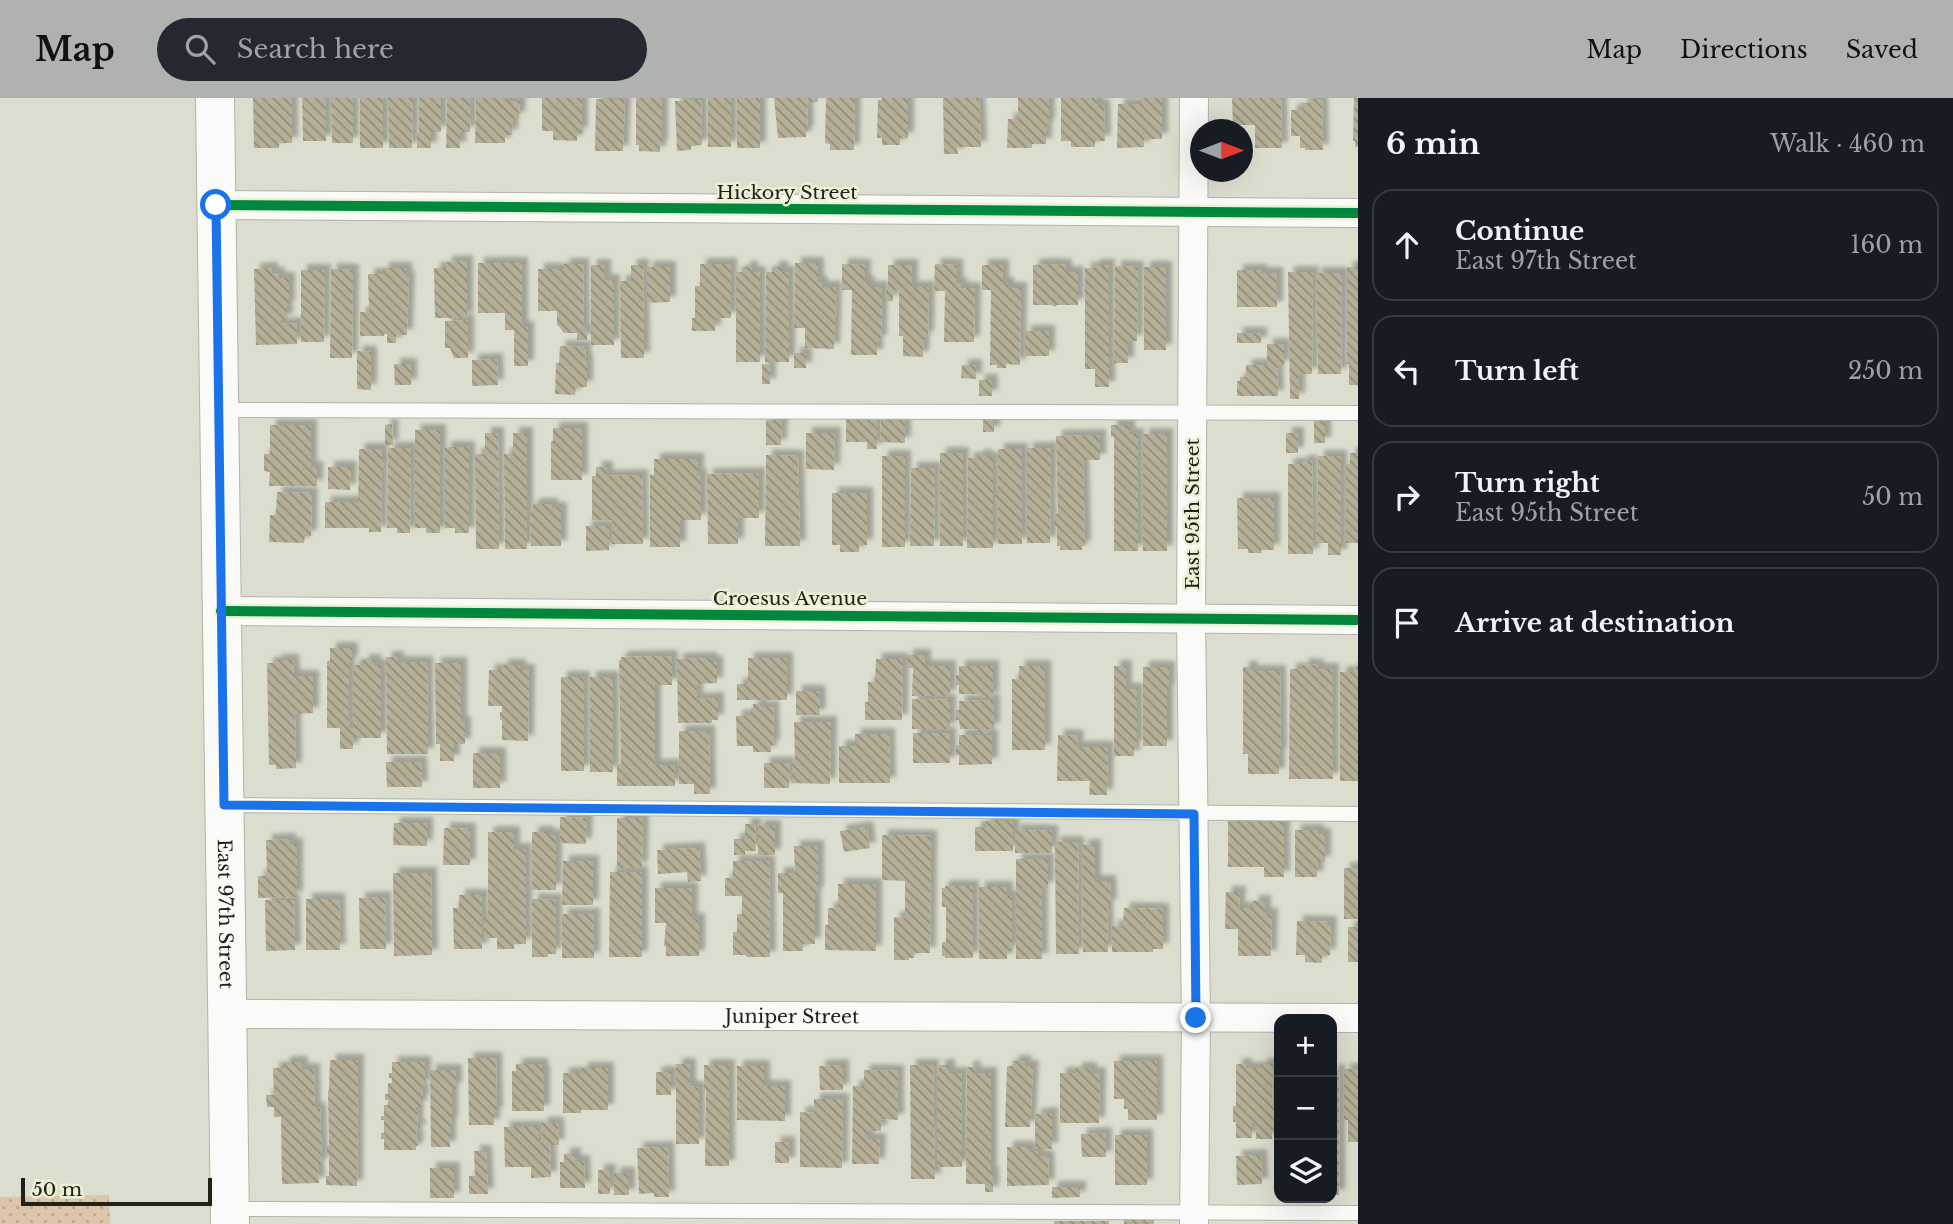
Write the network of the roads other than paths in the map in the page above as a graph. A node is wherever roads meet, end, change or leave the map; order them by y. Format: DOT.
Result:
graph roads {
  1 [pos="215,98"];
  2 [pos="1194,98"];
  3 [pos="216,205"];
  4 [pos="1194,212"];
  5 [pos="1358,214"];
  6 [pos="219,410"];
  7 [pos="1193,412"];
  8 [pos="1358,413"];
  9 [pos="221,611"];
  10 [pos="1191,619"];
  11 [pos="1358,620"];
  12 [pos="224,805"];
  13 [pos="1194,814"];
  14 [pos="1358,814"];
  15 [pos="227,1014"];
  16 [pos="1196,1018"];
  17 [pos="1358,1018"];
  18 [pos="1358,1213"];
  19 [pos="230,1217"];
  20 [pos="1194,1218"];
  1 -- 3 [label="street, East 97th Street"];
  2 -- 4 [label="street, East 95th Street"];
  3 -- 4 [label="street, Hickory Street"];
  3 -- 6 [label="street, East 97th Street"];
  4 -- 5 [label="street, Hickory Street"];
  4 -- 7 [label="street, East 95th Street"];
  6 -- 7 [label="lane"];
  6 -- 9 [label="street, East 97th Street"];
  7 -- 8 [label="lane"];
  7 -- 10 [label="street, East 95th Street"];
  9 -- 10 [label="street, Croesus Avenue"];
  9 -- 12 [label="street, East 97th Street"];
  10 -- 11 [label="street, Croesus Avenue"];
  10 -- 13 [label="street, East 95th Street"];
  12 -- 13 [label="lane"];
  12 -- 15 [label="street, East 97th Street"];
  13 -- 14 [label="lane"];
  13 -- 16 [label="street, East 95th Street"];
  15 -- 16 [label="street, Juniper Street"];
  15 -- 19 [label="street, East 97th Street"];
  16 -- 17 [label="street, Juniper Street"];
  16 -- 20 [label="street, East 95th Street"];
  18 -- 20 [label="lane"];
  19 -- 20 [label="lane"];
}
